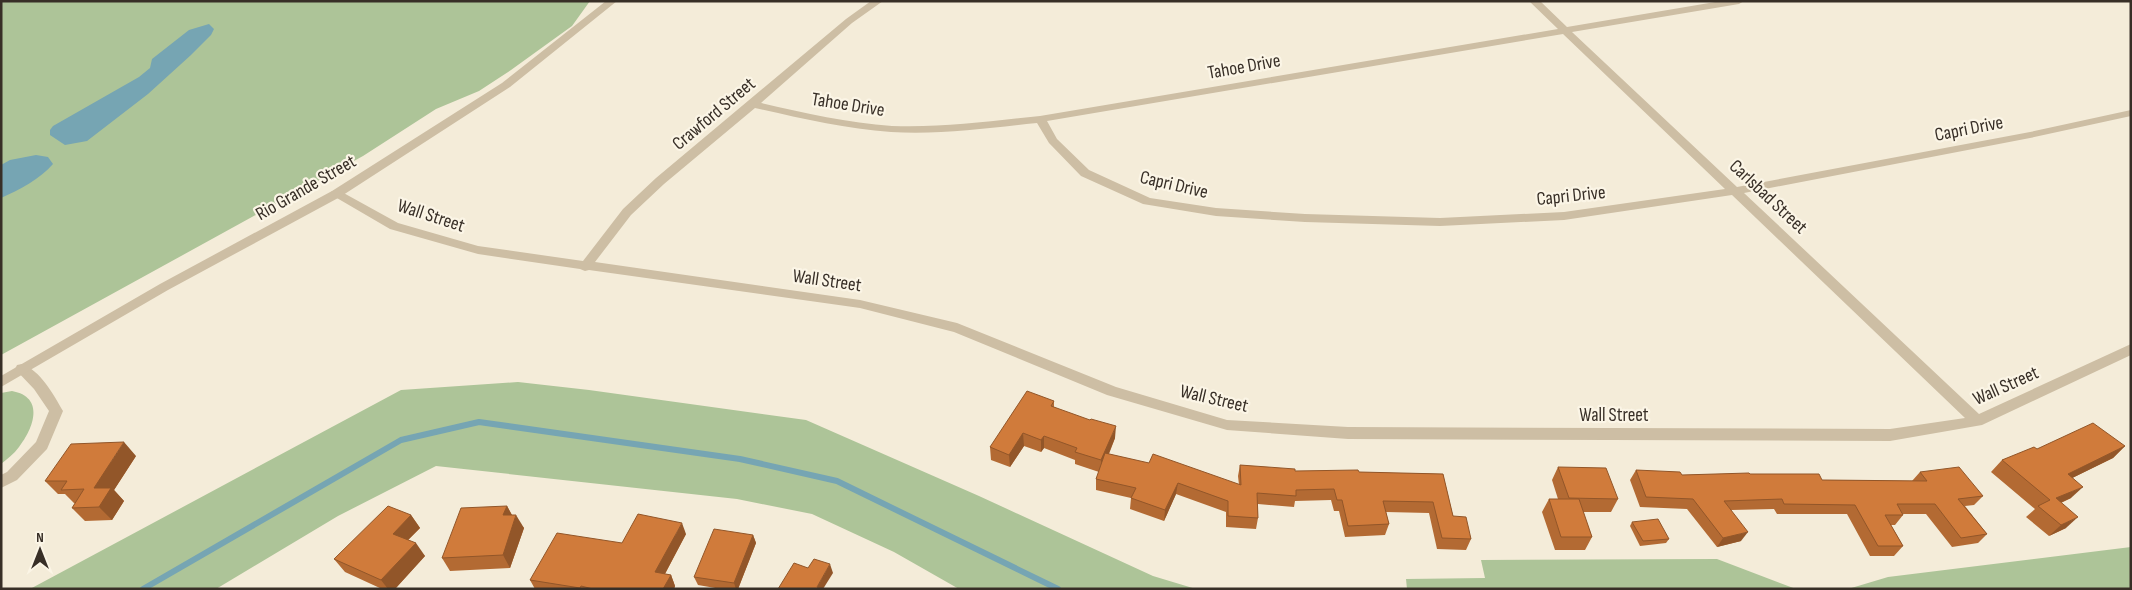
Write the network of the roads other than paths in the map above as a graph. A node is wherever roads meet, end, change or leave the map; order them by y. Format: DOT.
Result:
graph roads {
  1 [pos="612,1"];
  2 [pos="878,1"];
  3 [pos="1534,1"];
  4 [pos="1739,1"];
  5 [pos="1565,30"];
  6 [pos="753,104"];
  7 [pos="2131,114"];
  8 [pos="1040,119"];
  9 [pos="1735,191"];
  10 [pos="336,194"];
  11 [pos="585,267"];
  12 [pos="2131,349"];
  13 [pos="22,369"];
  14 [pos="1,382"];
  15 [pos="1977,421"];
  16 [pos="1,482"];
  1 -- 10 [label="street, Rio Grande Street"];
  2 -- 6 [label="street, Crawford Street"];
  3 -- 5 [label="street, Carlsbad Street"];
  4 -- 5 [label="street, Tahoe Drive"];
  5 -- 8 [label="street, Tahoe Drive"];
  5 -- 9 [label="street, Carlsbad Street"];
  6 -- 8 [label="street, Tahoe Drive"];
  6 -- 11 [label="street, Crawford Street"];
  7 -- 9 [label="street, Capri Drive"];
  8 -- 9 [label="street, Capri Drive"];
  9 -- 15 [label="street, Carlsbad Street"];
  10 -- 11 [label="street, Wall Street"];
  10 -- 13 [label="street, Rio Grande Street"];
  11 -- 15 [label="street, Wall Street"];
  12 -- 15 [label="street, Wall Street"];
  13 -- 14 [label="street, Rio Grande Street"];
  13 -- 16 [label="street"];
}
